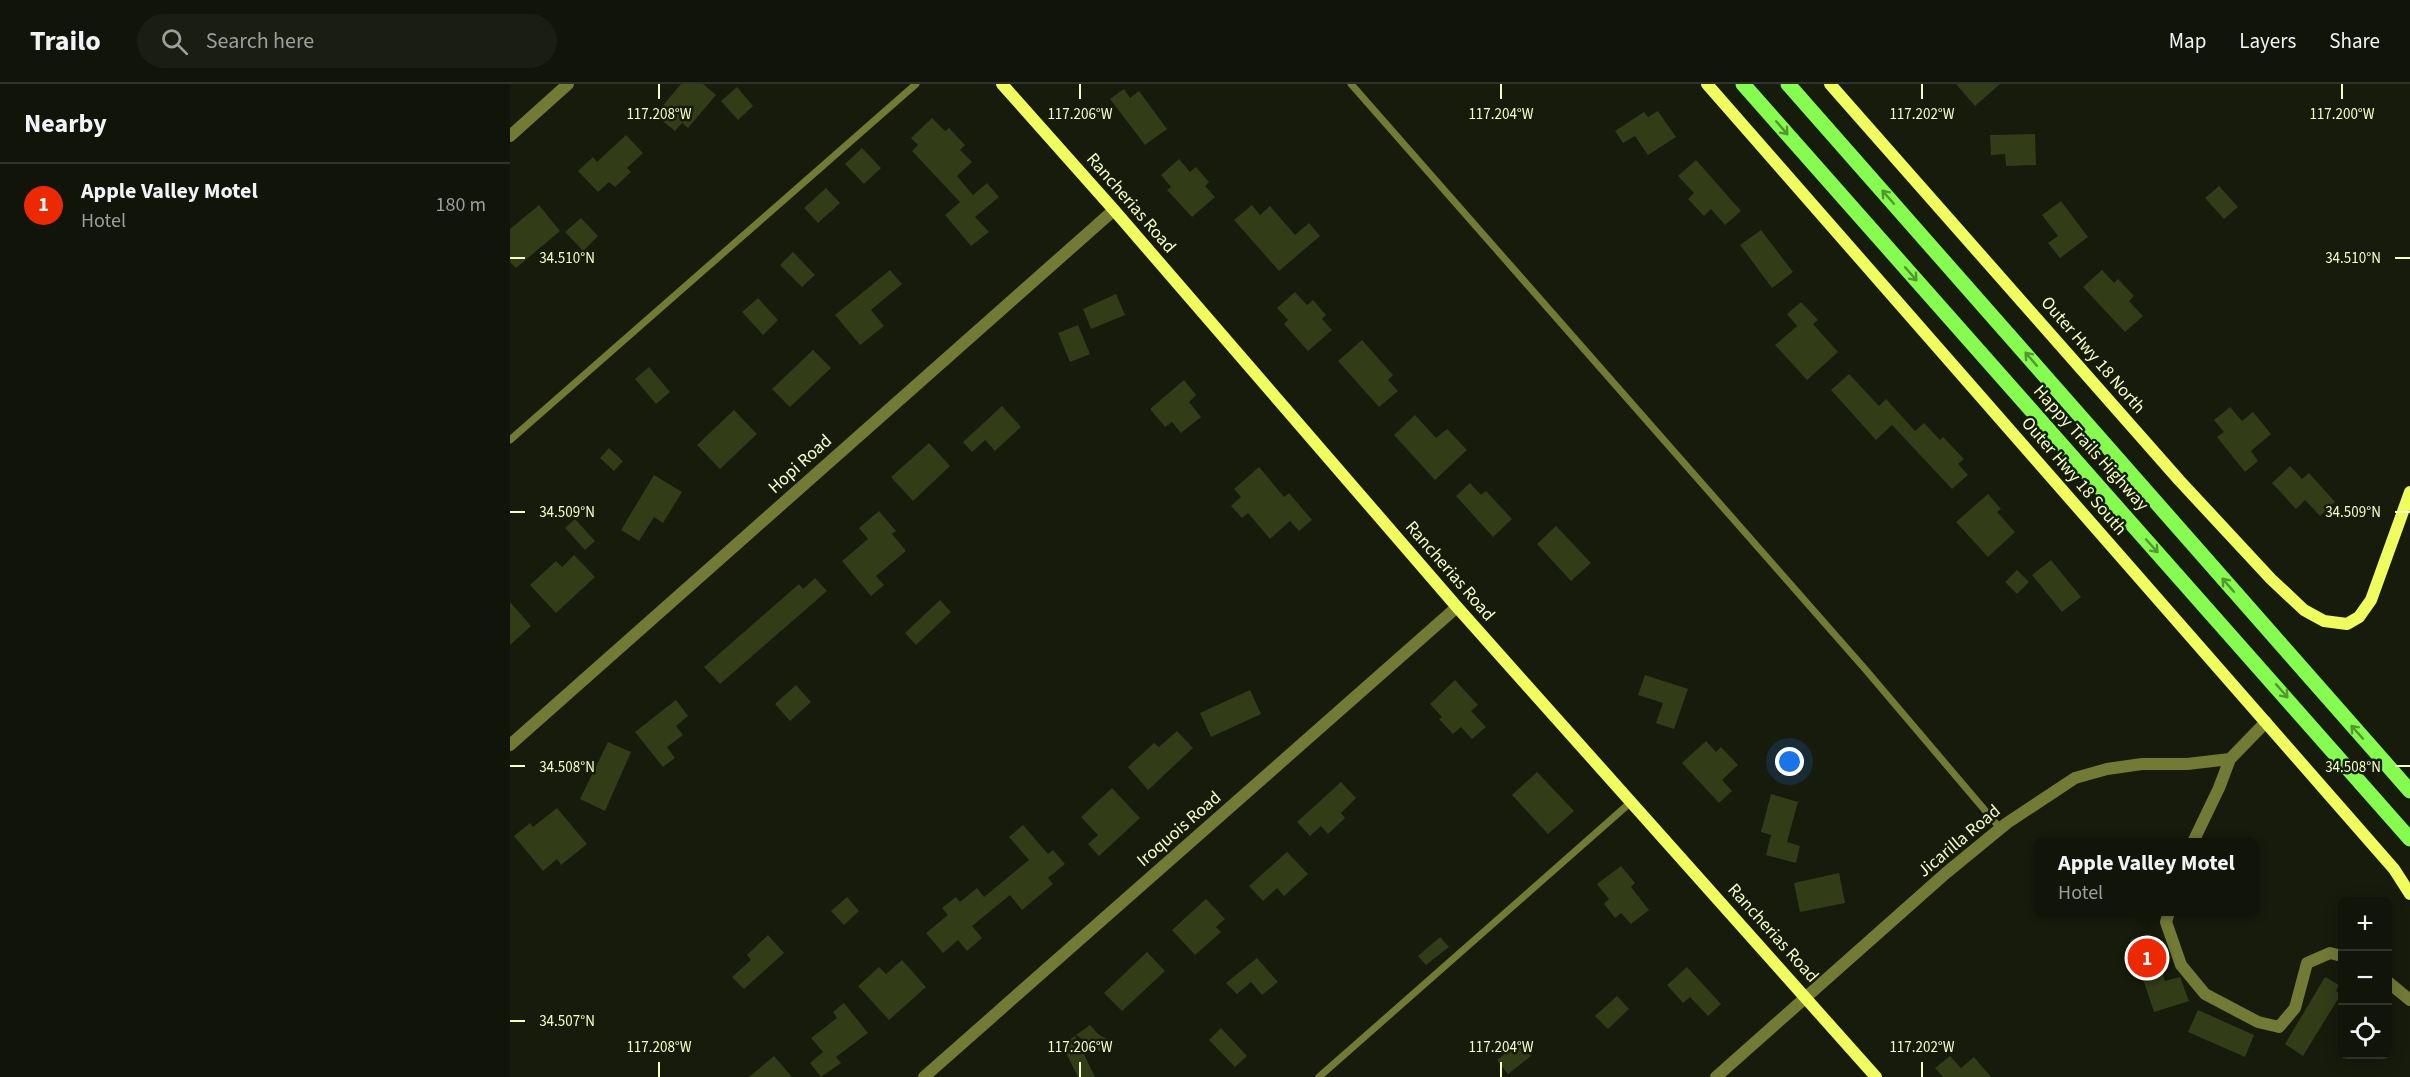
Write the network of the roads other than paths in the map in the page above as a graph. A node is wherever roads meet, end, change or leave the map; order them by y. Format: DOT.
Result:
graph roads {
  1 [pos="568,84"];
  2 [pos="916,84"];
  3 [pos="1002,84"];
  4 [pos="1350,84"];
  5 [pos="1707,84"];
  6 [pos="1743,84"];
  7 [pos="1788,84"];
  8 [pos="1830,84"];
  9 [pos="510,136"];
  10 [pos="1114,210"];
  11 [pos="510,440"];
  12 [pos="2410,492"];
  13 [pos="2406,512"];
  14 [pos="1457,607"];
  15 [pos="2266,722"];
  16 [pos="510,745"];
  17 [pos="2230,759"];
  18 [pos="2410,791"];
  19 [pos="1631,802"];
  20 [pos="2000,828"];
  21 [pos="2195,838"];
  22 [pos="2410,838"];
  23 [pos="2410,894"];
  24 [pos="2168,916"];
  25 [pos="2338,955"];
  26 [pos="2392,985"];
  27 [pos="1806,998"];
  28 [pos="2410,1000"];
  29 [pos="924,1077"];
  30 [pos="1319,1077"];
  31 [pos="1716,1077"];
  32 [pos="1876,1077"];
  1 -- 9 [label="street"];
  2 -- 11 [label="lane"];
  3 -- 10 [label="street, Rancherias Road"];
  4 -- 20 [label="lane"];
  5 -- 15 [label="street, Outer Hwy 18 South"];
  6 -- 22 [label="main road, Happy Trails Highway, one-way"];
  18 -- 7 [label="main road, Happy Trails Highway, one-way"];
  8 -- 13 [label="street, Outer Hwy 18 North"];
  10 -- 14 [label="street, Rancherias Road"];
  10 -- 16 [label="street, Hopi Road"];
  12 -- 13 [label="street"];
  14 -- 19 [label="street, Rancherias Road"];
  14 -- 29 [label="street, Iroquois Road"];
  15 -- 17 [label="street"];
  15 -- 23 [label="street, Outer Hwy 18 South"];
  17 -- 20 [label="street, Jicarilla Road"];
  17 -- 21 [label="street"];
  19 -- 27 [label="street, Rancherias Road"];
  19 -- 30 [label="lane"];
  20 -- 27 [label="street, Jicarilla Road"];
  24 -- 25 [label="street"];
  26 -- 28 [label="street"];
  27 -- 31 [label="street, Jicarilla Road"];
  27 -- 32 [label="street, Rancherias Road"];
}
